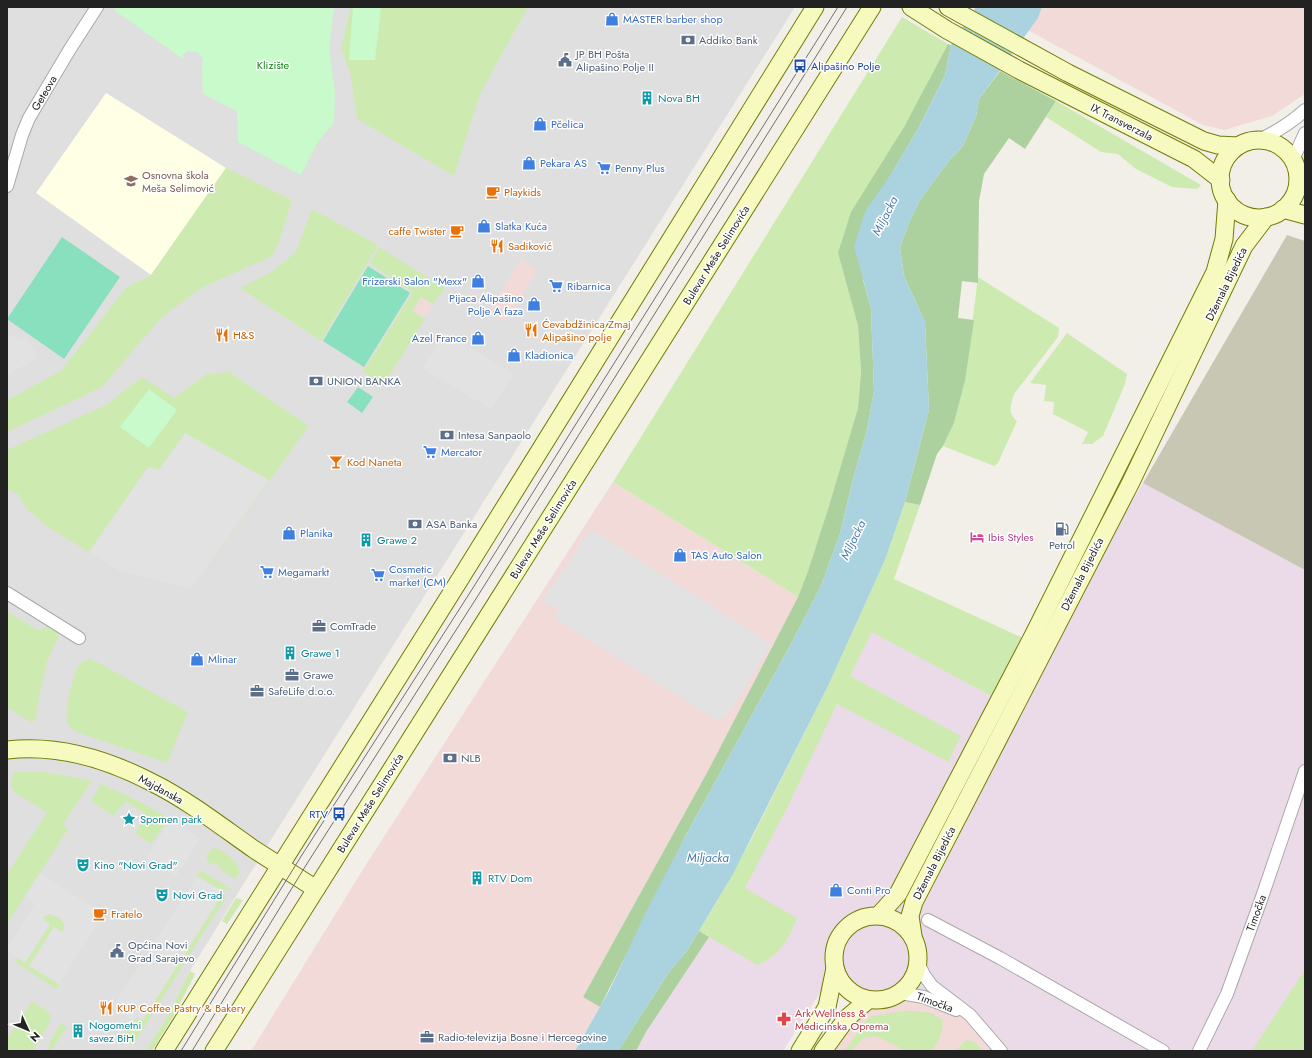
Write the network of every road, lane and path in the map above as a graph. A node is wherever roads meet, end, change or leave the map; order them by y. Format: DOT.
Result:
graph roads {
  1 [pos="97,7"];
  2 [pos="815,7"];
  3 [pos="872,7"];
  4 [pos="911,7"];
  5 [pos="953,10"];
  6 [pos="1305,110"];
  7 [pos="1305,133"];
  8 [pos="1259,140"];
  9 [pos="1238,146"];
  10 [pos="1293,160"];
  11 [pos="1221,180"];
  12 [pos="1302,183"];
  13 [pos="7,186"];
  14 [pos="1227,200"];
  15 [pos="1283,210"];
  16 [pos="1305,215"];
  17 [pos="1266,217"];
  18 [pos="7,593"];
  19 [pos="79,638"];
  20 [pos="7,750"];
  21 [pos="1305,771"];
  22 [pos="280,866"];
  23 [pos="316,889"];
  24 [pos="879,915"];
  25 [pos="928,920"];
  26 [pos="913,936"];
  27 [pos="918,962"];
  28 [pos="835,968"];
  29 [pos="900,993"];
  30 [pos="868,1000"];
  31 [pos="970,1015"];
  32 [pos="164,1051"];
  33 [pos="214,1051"];
  34 [pos="800,1051"];
  35 [pos="823,1051"];
  36 [pos="1001,1051"];
  37 [pos="1163,1051"];
  38 [pos="1199,1051"];
  1 -- 13 [label="street, Geteova"];
  2 -- 22 [label="main road"];
  3 -- 23 [label="main road, Bulevar Meše Selimovića"];
  4 -- 11 [label="main road, IX Transverzala"];
  5 -- 9 [label="main road, IX Transverzala"];
  6 -- 8 [label="street"];
  7 -- 10 [label="street"];
  8 -- 9 [label="main road"];
  8 -- 10 [label="main road"];
  9 -- 11 [label="main road"];
  10 -- 12 [label="main road"];
  11 -- 14 [label="main road"];
  12 -- 15 [label="main road"];
  14 -- 17 [label="main road"];
  14 -- 24 [label="main road, Džemala Bijedića"];
  15 -- 16 [label="main road"];
  15 -- 17 [label="main road"];
  17 -- 26 [label="main road, Džemala Bijedića"];
  18 -- 19 [label="street"];
  20 -- 22 [label="main road, Majdanska"];
  21 -- 38 [label="street, Timočka"];
  22 -- 23 [label="main road, Majdanska"];
  22 -- 32 [label="main road"];
  23 -- 33 [label="main road, Bulevar Meše Selimovića"];
  24 -- 26 [label="main road"];
  24 -- 28 [label="main road"];
  25 -- 37 [label="street"];
  26 -- 27 [label="main road, Džemala Bijedića"];
  27 -- 29 [label="main road, Džemala Bijedića"];
  27 -- 31 [label="street, Timočka"];
  28 -- 30 [label="main road"];
  28 -- 34 [label="main road"];
  29 -- 30 [label="main road"];
  29 -- 31 [label="street, Timočka"];
  30 -- 35 [label="main road"];
  31 -- 36 [label="street, Timočka"];
}
